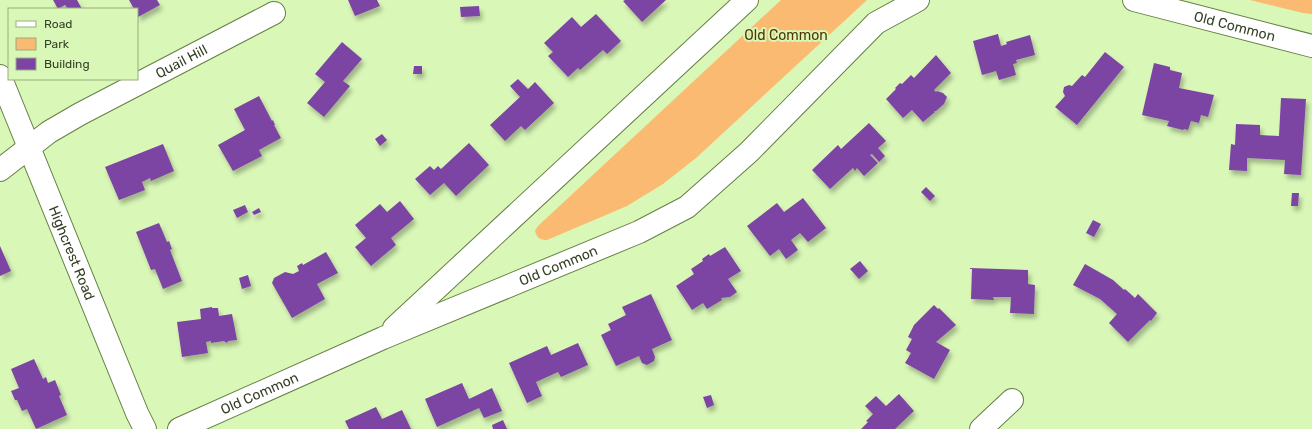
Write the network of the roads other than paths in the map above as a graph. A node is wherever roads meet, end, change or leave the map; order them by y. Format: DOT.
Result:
graph roads {
  1 [pos="747,0"];
  2 [pos="918,0"];
  3 [pos="1134,0"];
  4 [pos="274,13"];
  5 [pos="1312,46"];
  6 [pos="0,76"];
  7 [pos="29,148"];
  8 [pos="0,170"];
  9 [pos="383,338"];
  10 [pos="1012,400"];
  11 [pos="144,429"];
  12 [pos="180,429"];
  13 [pos="981,429"];
  1 -- 9 [label="street, Old Common"];
  2 -- 9 [label="street, Old Common"];
  3 -- 5 [label="street, Old Common"];
  4 -- 7 [label="street, Quail Hill"];
  6 -- 7 [label="street, Highcrest Road"];
  7 -- 8 [label="street, Quail Hill"];
  7 -- 11 [label="street, Highcrest Road"];
  9 -- 12 [label="street, Old Common"];
  10 -- 13 [label="street"];
}
